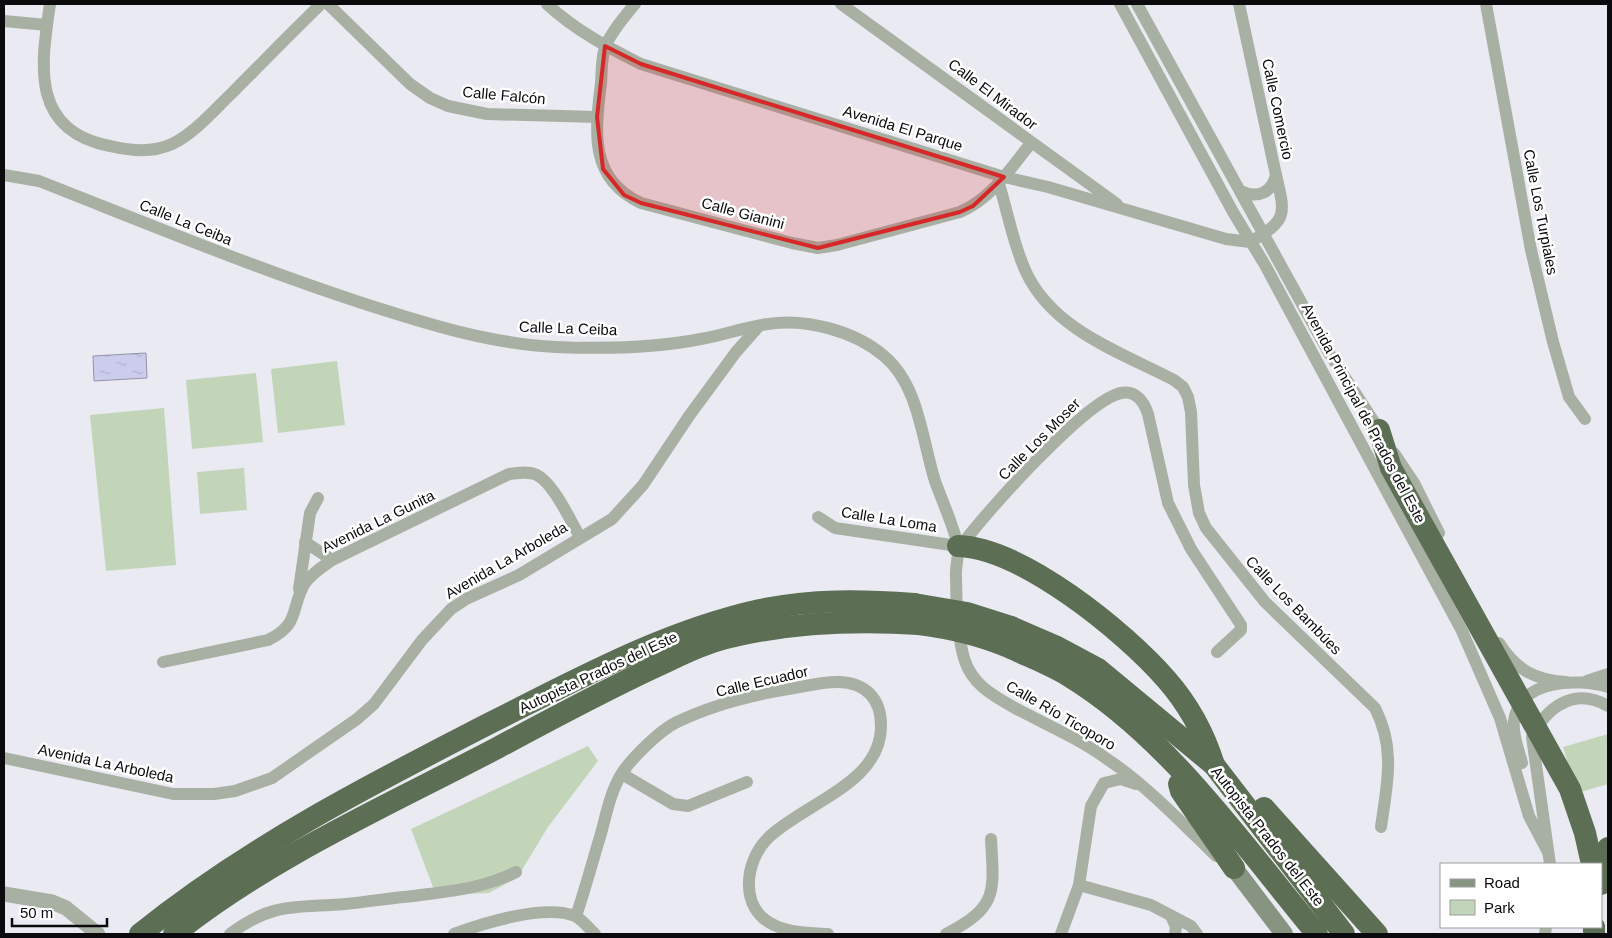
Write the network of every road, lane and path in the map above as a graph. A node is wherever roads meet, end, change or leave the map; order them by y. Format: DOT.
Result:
graph roads {
  1 [pos="50,4"];
  2 [pos="321,4"];
  3 [pos="328,4"];
  4 [pos="547,4"];
  5 [pos="634,4"];
  6 [pos="1120,4"];
  7 [pos="1138,4"];
  8 [pos="1239,4"];
  9 [pos="1486,4"];
  10 [pos="844,5"];
  11 [pos="4,21"];
  12 [pos="47,25"];
  13 [pos="605,46"];
  14 [pos="597,117"];
  15 [pos="1031,143"];
  16 [pos="4,175"];
  17 [pos="1276,175"];
  18 [pos="1002,180"];
  19 [pos="1241,191"];
  20 [pos="1126,209"];
  21 [pos="1264,234"];
  22 [pos="1250,242"];
  23 [pos="759,326"];
  24 [pos="1585,418"];
  25 [pos="1379,430"];
  26 [pos="318,498"];
  27 [pos="818,517"];
  28 [pos="580,537"];
  29 [pos="305,542"];
  30 [pos="959,546"];
  31 [pos="332,560"];
  32 [pos="298,596"];
  33 [pos="916,614"];
  34 [pos="1217,652"];
  35 [pos="163,662"];
  36 [pos="1098,669"];
  37 [pos="1608,674"];
  38 [pos="1587,681"];
  39 [pos="1566,682"];
  40 [pos="1608,687"];
  41 [pos="1608,706"];
  42 [pos="1207,742"];
  43 [pos="4,758"];
  44 [pos="1173,764"];
  45 [pos="1214,765"];
  46 [pos="622,774"];
  47 [pos="747,782"];
  48 [pos="1140,786"];
  49 [pos="1381,827"];
  50 [pos="991,839"];
  51 [pos="1608,848"];
  52 [pos="1549,858"];
  53 [pos="1592,863"];
  54 [pos="1234,868"];
  55 [pos="516,872"];
  56 [pos="1602,879"];
  57 [pos="1079,885"];
  58 [pos="6,892"];
  59 [pos="576,916"];
  60 [pos="1172,918"];
  61 [pos="98,934"];
  62 [pos="140,934"];
  63 [pos="174,934"];
  64 [pos="230,934"];
  65 [pos="454,934"];
  66 [pos="595,934"];
  67 [pos="828,934"];
  68 [pos="946,934"];
  69 [pos="1061,934"];
  70 [pos="1175,934"];
  71 [pos="1196,934"];
  72 [pos="1284,934"];
  73 [pos="1317,934"];
  74 [pos="1344,934"];
  75 [pos="1377,934"];
  1 -- 12 [label="street"];
  2 -- 12 [label="street"];
  3 -- 14 [label="street, Calle Falcón"];
  4 -- 13 [label="street, Avenida El Parque"];
  5 -- 13 [label="street, Calle Gianini"];
  6 -- 22 [label="street, Avenida Principal de Prados del Este"];
  7 -- 19 [label="street, Avenida Principal de Prados del Este"];
  8 -- 17 [label="street, Calle Comercio"];
  9 -- 24 [label="street, Calle Los Turpiales"];
  10 -- 15 [label="street, Calle El Mirador"];
  11 -- 12 [label="street"];
  13 -- 14 [label="street, Calle Gianini"];
  13 -- 18 [label="street, Avenida El Parque"];
  14 -- 18 [label="street, Calle Gianini"];
  15 -- 18 [label="street, Calle Gianini"];
  15 -- 20 [label="street, Calle El Mirador"];
  16 -- 23 [label="street, Calle La Ceiba"];
  17 -- 19 [label="street, Calle Comercio"];
  17 -- 21 [label="street"];
  18 -- 20 [label="street, Avenida El Parque"];
  18 -- 49 [label="street, Calle Los Bambúes"];
  19 -- 21 [label="street, Avenida Principal de Prados del Este"];
  20 -- 22 [label="street, Avenida El Parque"];
  21 -- 22 [label="street"];
  21 -- 25 [label="street, Avenida Principal de Prados del Este"];
  22 -- 52 [label="street, Avenida Principal de Prados del Este"];
  23 -- 28 [label="street, Avenida La Arboleda"];
  23 -- 30 [label="street, Calle La Ceiba"];
  25 -- 39 [label="street, Avenida Principal de Prados del Este"];
  25 -- 53 [label="highway, bridge"];
  26 -- 29 [label="street"];
  27 -- 30 [label="street, Calle La Loma"];
  28 -- 31 [label="street, Avenida La Gunita"];
  28 -- 43 [label="street, Avenida La Arboleda"];
  29 -- 31 [label="street"];
  29 -- 32 [label="street"];
  30 -- 34 [label="street, Calle Los Moser"];
  30 -- 42 [label="highway"];
  30 -- 48 [label="street, Calle Río Ticoporo"];
  31 -- 32 [label="street, Avenida La Gunita"];
  32 -- 35 [label="street, Avenida La Gunita"];
  33 -- 36 [label="highway, Autopista Prados del Este, bridge"];
  33 -- 44 [label="highway, Autopista Prados del Este, bridge"];
  33 -- 62 [label="highway, Autopista Prados del Este"];
  33 -- 63 [label="highway, Autopista Prados del Este"];
  36 -- 42 [label="highway"];
  36 -- 45 [label="highway, Autopista Prados del Este"];
  37 -- 38 [label="street"];
  38 -- 39 [label="street"];
  38 -- 40 [label="street"];
  39 -- 52 [label="street"];
  41 -- 52 [label="street"];
  42 -- 45 [label="highway"];
  42 -- 75 [label="highway"];
  44 -- 54 [label="highway"];
  44 -- 73 [label="highway, Autopista Prados del Este"];
  45 -- 74 [label="highway, Autopista Prados del Este"];
  46 -- 47 [label="street"];
  46 -- 59 [label="street, Calle Ecuador"];
  46 -- 67 [label="street, Calle Ecuador"];
  48 -- 54 [label="street, Calle Río Ticoporo"];
  48 -- 57 [label="street"];
  50 -- 68 [label="street"];
  51 -- 56 [label="highway"];
  54 -- 72 [label="main road"];
  55 -- 64 [label="street"];
  57 -- 60 [label="street"];
  57 -- 69 [label="street"];
  58 -- 61 [label="street"];
  59 -- 65 [label="street"];
  59 -- 66 [label="street"];
  60 -- 70 [label="street"];
  60 -- 71 [label="street"];
}
